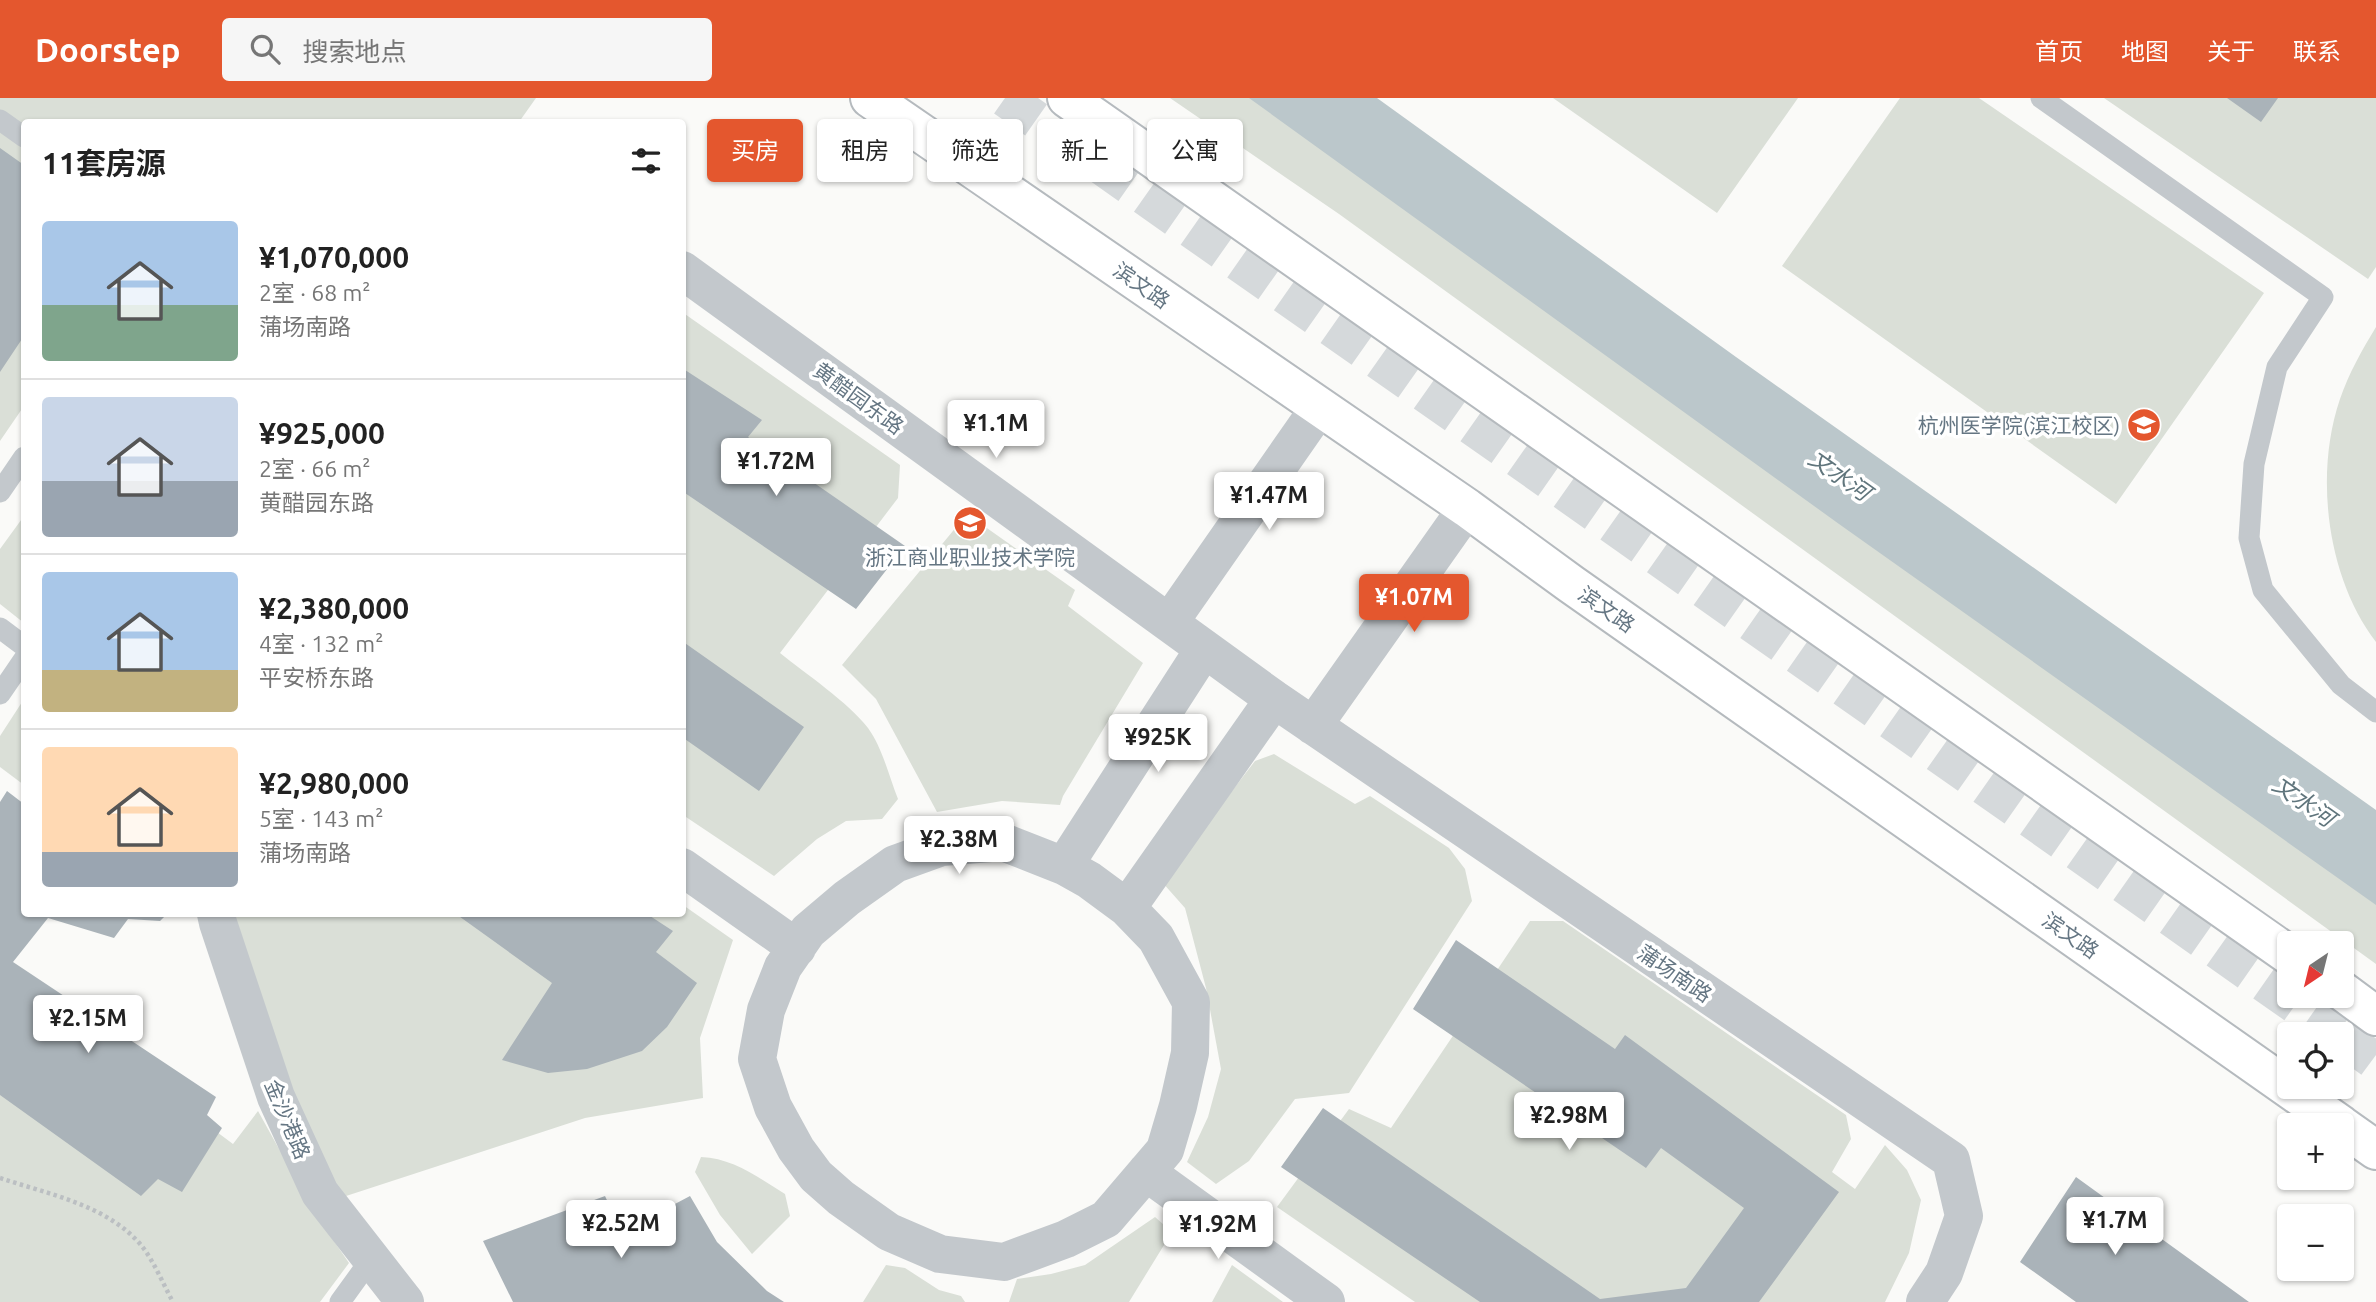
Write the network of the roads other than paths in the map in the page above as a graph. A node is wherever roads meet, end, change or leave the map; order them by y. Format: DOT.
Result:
graph roads {
  1 [pos="870,98"];
  2 [pos="1067,98"];
  3 [pos="2041,98"];
  4 [pos="0,120"];
  5 [pos="21,135"];
  6 [pos="686,273"];
  7 [pos="1319,408"];
  8 [pos="21,461"];
  9 [pos="0,492"];
  10 [pos="1467,508"];
  11 [pos="1169,623"];
  12 [pos="0,628"];
  13 [pos="21,644"];
  14 [pos="1204,649"];
  15 [pos="21,663"];
  16 [pos="0,694"];
  17 [pos="1274,699"];
  18 [pos="2376,712"];
  19 [pos="1313,726"];
  20 [pos="1063,866"];
  21 [pos="686,870"];
  22 [pos="1127,908"];
  23 [pos="217,917"];
  24 [pos="2277,947"];
  25 [pos="797,948"];
  26 [pos="2354,1000"];
  27 [pos="2376,1016"];
  28 [pos="2324,1113"];
  29 [pos="2354,1134"];
  30 [pos="2376,1150"];
  31 [pos="1146,1172"];
  32 [pos="371,1259"];
  33 [pos="340,1302"];
  34 [pos="405,1302"];
  35 [pos="1325,1302"];
  36 [pos="1925,1302"];
  1 -- 7 [label="main road, 滨文路"];
  2 -- 24 [label="main road"];
  3 -- 18 [label="lane"];
  4 -- 5 [label="lane"];
  6 -- 11 [label="street, 黄醋园东路"];
  7 -- 10 [label="main road, 滨文路"];
  7 -- 11 [label="street"];
  8 -- 9 [label="lane"];
  10 -- 19 [label="street"];
  10 -- 28 [label="main road, 滨文路"];
  11 -- 14 [label="street, 黄醋园东路"];
  12 -- 13 [label="lane"];
  14 -- 17 [label="street, 黄醋园东路"];
  14 -- 20 [label="street"];
  15 -- 16 [label="lane"];
  17 -- 19 [label="street, 蒲场南路"];
  17 -- 22 [label="street"];
  19 -- 36 [label="street, 蒲场南路"];
  20 -- 22 [label="street"];
  20 -- 25 [label="street"];
  21 -- 25 [label="street"];
  22 -- 31 [label="street"];
  23 -- 32 [label="street, 金沙港路"];
  25 -- 31 [label="street"];
  26 -- 27 [label="main road"];
  29 -- 30 [label="main road, 滨文路"];
  31 -- 35 [label="street"];
  32 -- 33 [label="lane"];
  32 -- 34 [label="street, 金沙港路"];
}
